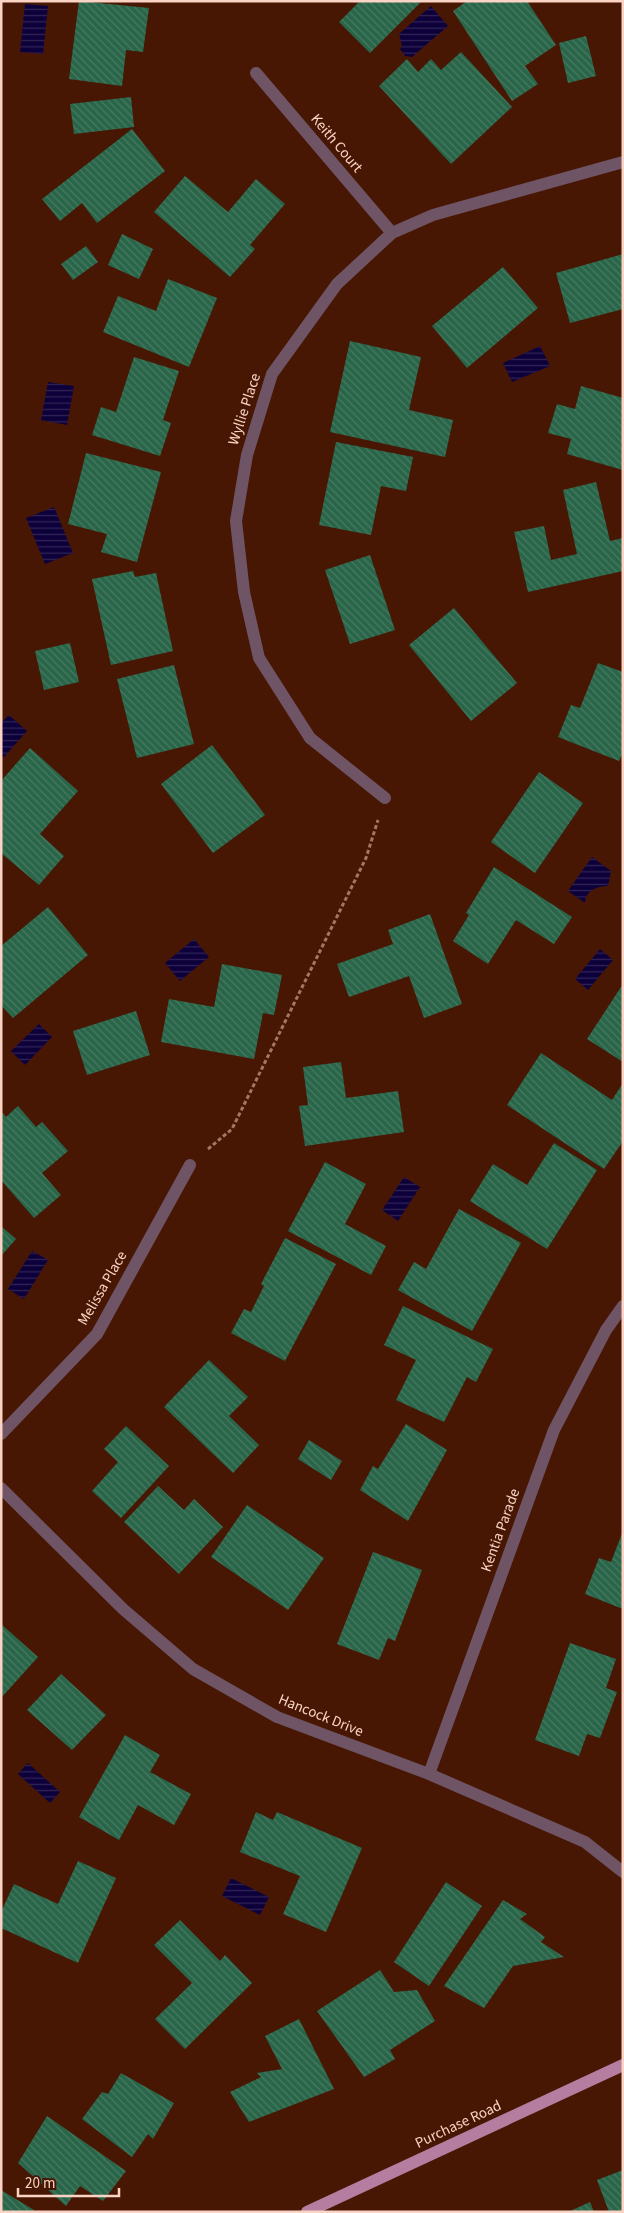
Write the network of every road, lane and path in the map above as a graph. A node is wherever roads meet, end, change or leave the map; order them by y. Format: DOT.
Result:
graph roads {
  1 [pos="256,73"];
  2 [pos="623,162"];
  3 [pos="392,234"];
  4 [pos="385,798"];
  5 [pos="190,1165"];
  6 [pos="623,1306"];
  7 [pos="1,1434"];
  8 [pos="1,1488"];
  9 [pos="429,1774"];
  10 [pos="623,1872"];
  11 [pos="623,2065"];
  12 [pos="307,2212"];
  1 -- 3 [label="street, Keith Court"];
  2 -- 3 [label="street, Wyllie Place"];
  3 -- 4 [label="street, Wyllie Place"];
  4 -- 5 [label="path"];
  5 -- 7 [label="street, Melissa Place"];
  6 -- 9 [label="street, Kentia Parade"];
  8 -- 9 [label="street, Hancock Drive"];
  9 -- 10 [label="street, Hancock Drive"];
  11 -- 12 [label="main road, Purchase Road"];
}
